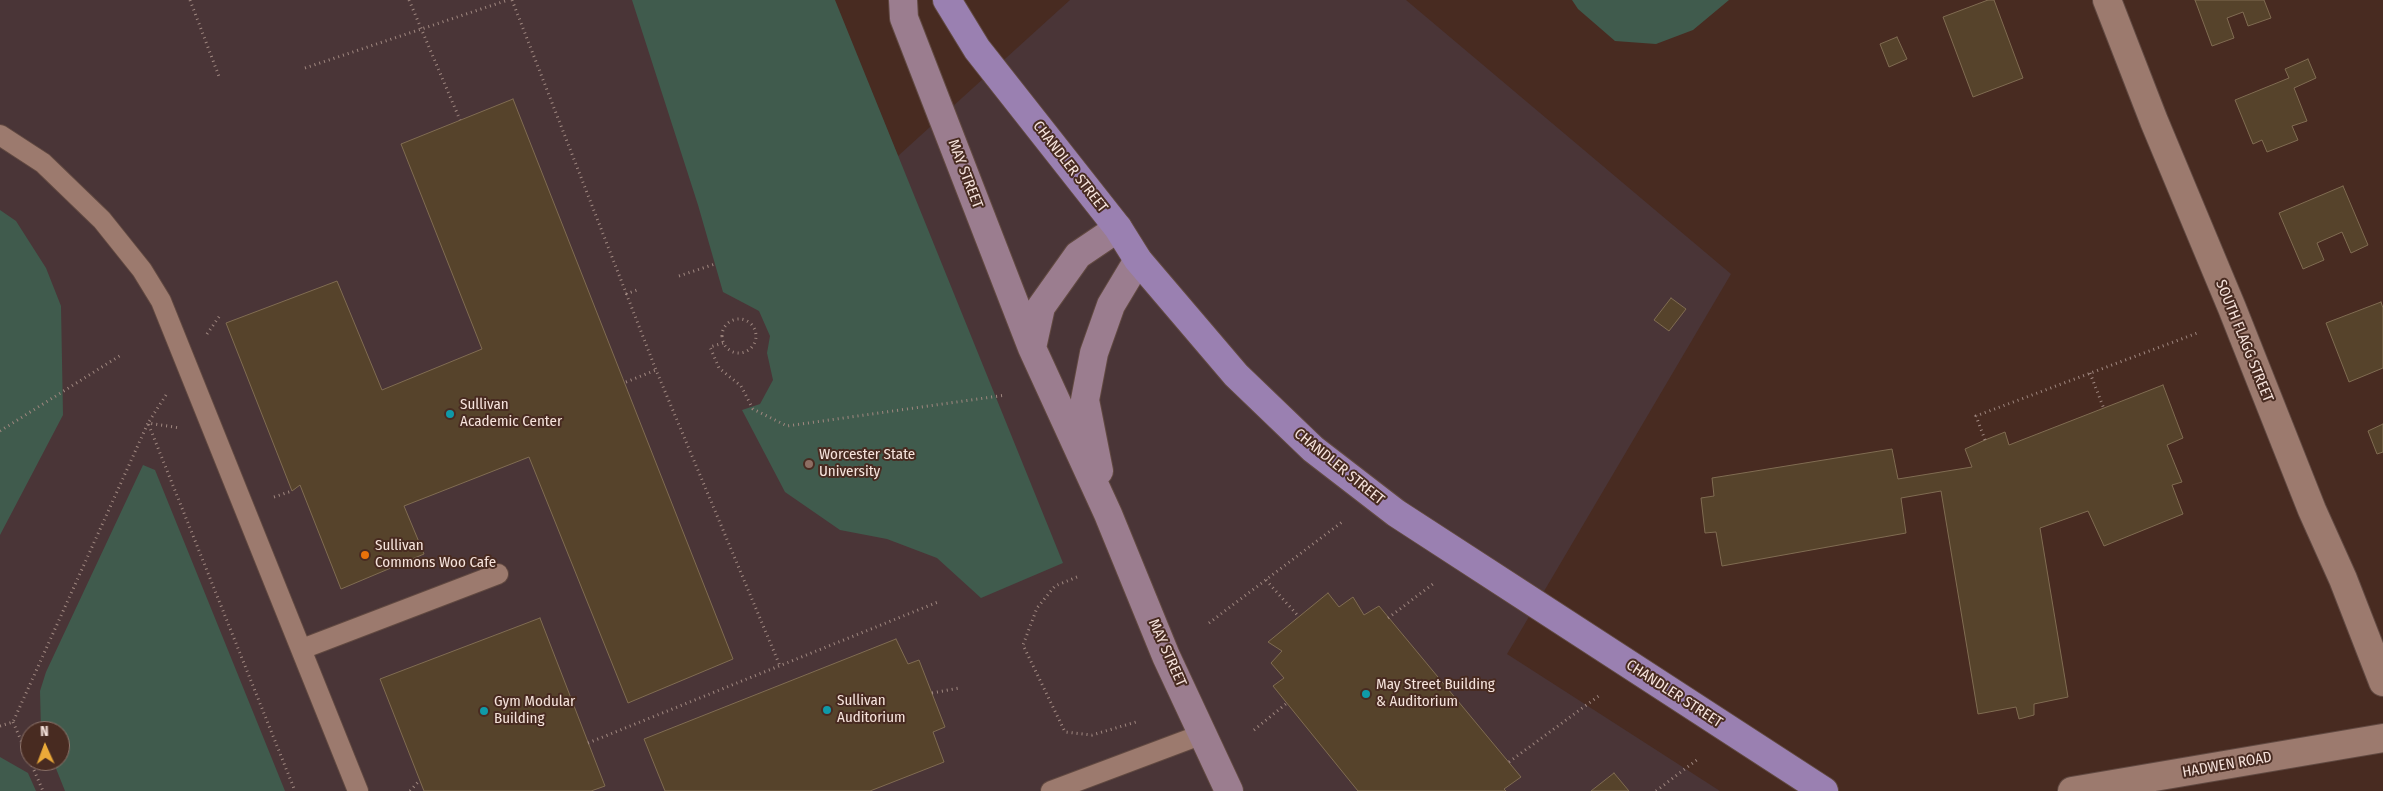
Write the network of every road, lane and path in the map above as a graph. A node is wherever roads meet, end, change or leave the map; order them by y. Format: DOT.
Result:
graph roads {
  1 [pos="190,0"];
  2 [pos="409,0"];
  3 [pos="508,0"];
  4 [pos="512,0"];
  5 [pos="903,0"];
  6 [pos="947,0"];
  7 [pos="2107,0"];
  8 [pos="421,29"];
  9 [pos="305,68"];
  10 [pos="220,79"];
  11 [pos="460,120"];
  12 [pos="0,135"];
  13 [pos="1118,228"];
  14 [pos="1138,260"];
  15 [pos="715,264"];
  16 [pos="679,276"];
  17 [pos="637,290"];
  18 [pos="626,294"];
  19 [pos="2200,332"];
  20 [pos="723,343"];
  21 [pos="1032,348"];
  22 [pos="121,355"];
  23 [pos="656,370"];
  24 [pos="2090,373"];
  25 [pos="626,382"];
  26 [pos="1006,395"];
  27 [pos="2104,409"];
  28 [pos="148,423"];
  29 [pos="0,431"];
  30 [pos="214,433"];
  31 [pos="1985,440"];
  32 [pos="270,488"];
  33 [pos="292,491"];
  34 [pos="1108,514"];
  35 [pos="1342,522"];
  36 [pos="498,574"];
  37 [pos="1077,577"];
  38 [pos="1266,580"];
  39 [pos="1433,584"];
  40 [pos="938,602"];
  41 [pos="1299,617"];
  42 [pos="1388,618"];
  43 [pos="1209,623"];
  44 [pos="302,649"];
  45 [pos="780,666"];
  46 [pos="2383,682"];
  47 [pos="959,688"];
  48 [pos="932,693"];
  49 [pos="1600,695"];
  50 [pos="1287,703"];
  51 [pos="13,722"];
  52 [pos="1136,722"];
  53 [pos="0,726"];
  54 [pos="1254,730"];
  55 [pos="1203,734"];
  56 [pos="20,738"];
  57 [pos="2383,738"];
  58 [pos="588,743"];
  59 [pos="1698,759"];
  60 [pos="1509,762"];
  61 [pos="34,771"];
  62 [pos="420,780"];
  63 [pos="43,791"];
  64 [pos="295,791"];
  65 [pos="358,791"];
  66 [pos="410,791"];
  67 [pos="1051,791"];
  68 [pos="1229,791"];
  69 [pos="1656,791"];
  70 [pos="1824,791"];
  71 [pos="2072,791"];
  1 -- 10 [label="path"];
  2 -- 8 [label="path"];
  3 -- 8 [label="path"];
  4 -- 18 [label="path"];
  5 -- 21 [label="street, MAY STREET"];
  6 -- 13 [label="main road, CHANDLER STREET"];
  7 -- 46 [label="street, SOUTH FLAGG STREET"];
  8 -- 9 [label="path"];
  8 -- 11 [label="path"];
  12 -- 30 [label="lane"];
  13 -- 14 [label="main road, CHANDLER STREET"];
  13 -- 21 [label="street"];
  14 -- 34 [label="street, MAY STREET"];
  14 -- 70 [label="main road, CHANDLER STREET"];
  15 -- 16 [label="path"];
  17 -- 18 [label="path"];
  18 -- 23 [label="path"];
  19 -- 24 [label="path"];
  20 -- 20 [label="path"];
  20 -- 26 [label="path"];
  21 -- 34 [label="street, MAY STREET"];
  22 -- 29 [label="path"];
  23 -- 25 [label="path"];
  23 -- 45 [label="path"];
  24 -- 27 [label="path"];
  24 -- 31 [label="path"];
  28 -- 30 [label="path"];
  28 -- 51 [label="path"];
  28 -- 64 [label="path"];
  30 -- 44 [label="lane"];
  32 -- 33 [label="path"];
  34 -- 55 [label="street, MAY STREET"];
  35 -- 38 [label="path"];
  36 -- 44 [label="lane"];
  37 -- 52 [label="path"];
  38 -- 41 [label="path"];
  38 -- 43 [label="path"];
  39 -- 42 [label="path"];
  40 -- 45 [label="path"];
  44 -- 65 [label="lane"];
  45 -- 58 [label="path"];
  47 -- 48 [label="path"];
  49 -- 60 [label="path"];
  50 -- 54 [label="path"];
  51 -- 53 [label="path"];
  51 -- 56 [label="path"];
  55 -- 67 [label="lane"];
  55 -- 68 [label="street, MAY STREET"];
  57 -- 71 [label="street, HADWEN ROAD"];
  59 -- 69 [label="path"];
  61 -- 63 [label="path"];
  62 -- 66 [label="path"];
}
